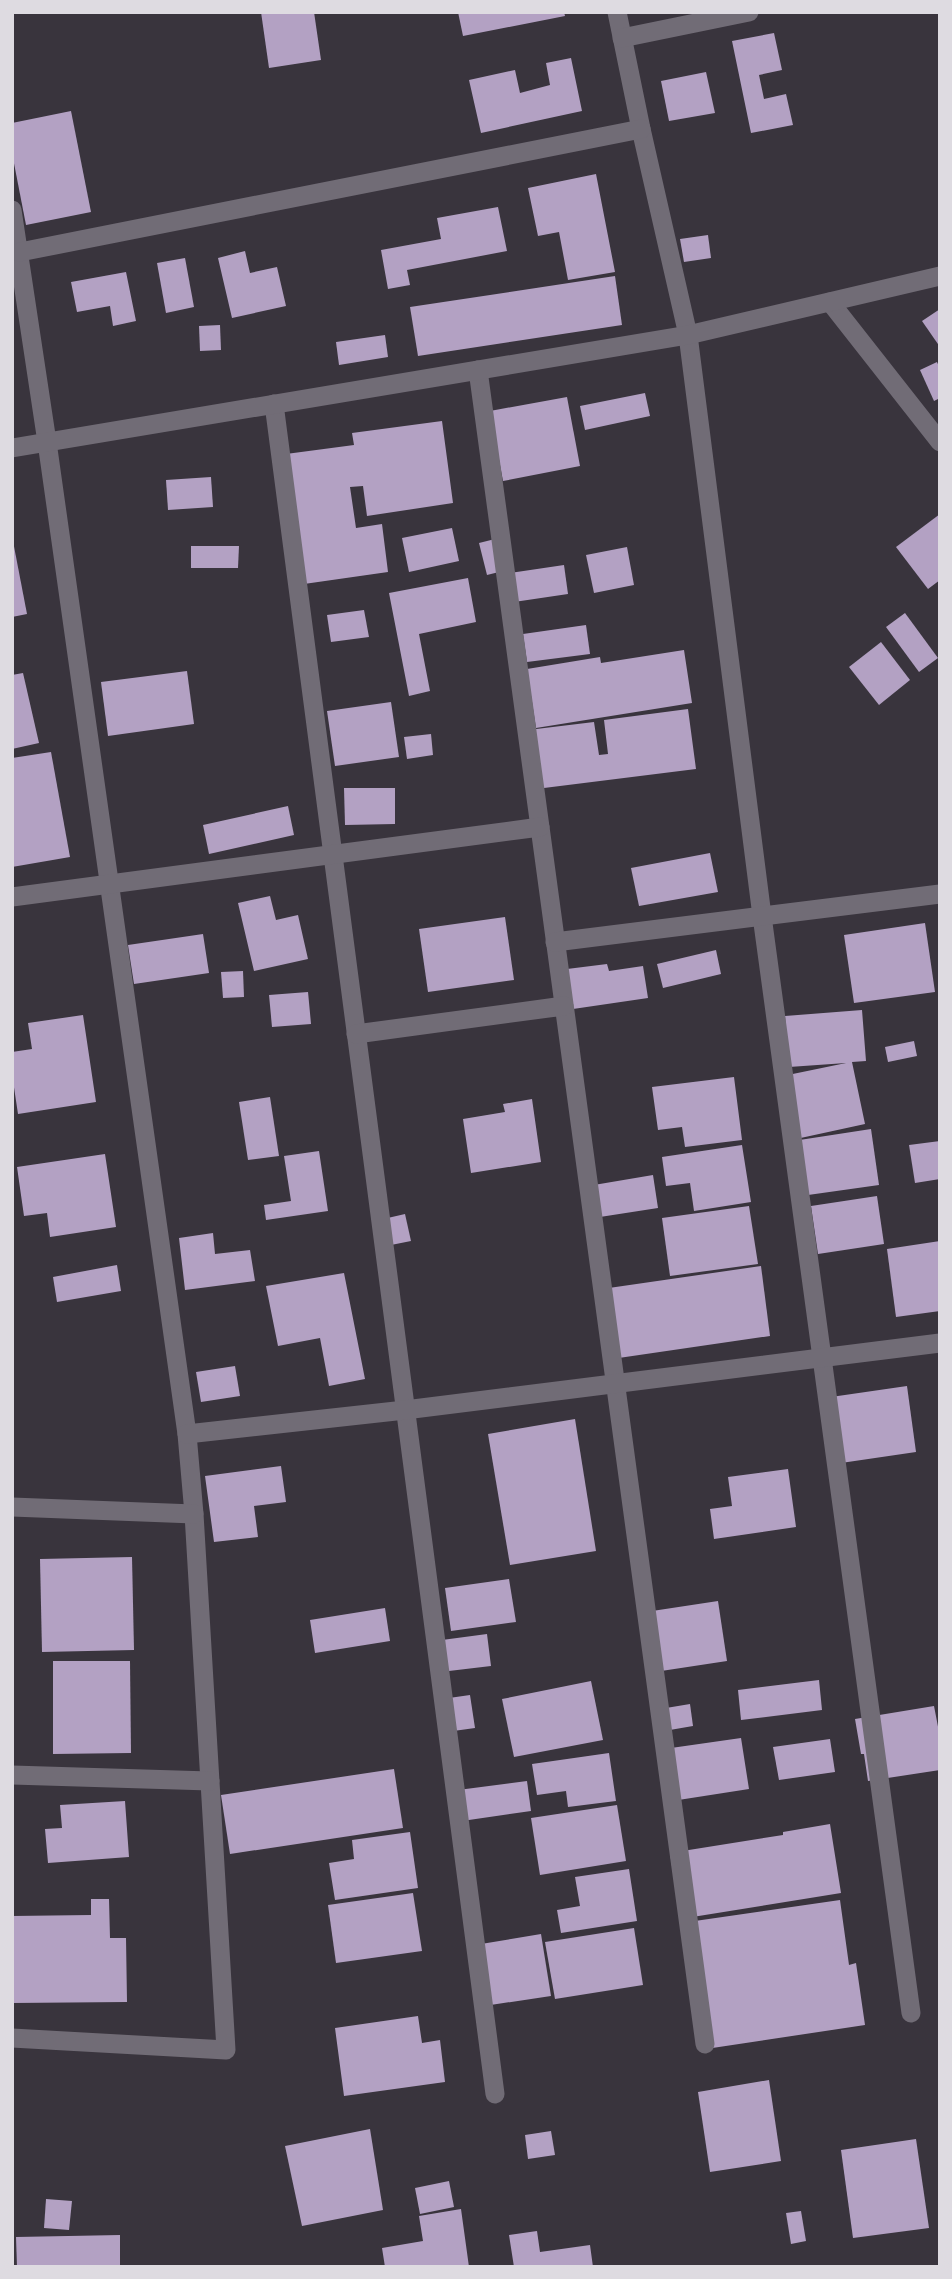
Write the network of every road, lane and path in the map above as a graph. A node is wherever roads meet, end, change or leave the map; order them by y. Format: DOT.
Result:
graph roads {
  1 [pos="617,12"];
  2 [pos="749,12"];
  3 [pos="622,38"];
  4 [pos="641,129"];
  5 [pos="12,210"];
  6 [pos="20,253"];
  7 [pos="940,276"];
  8 [pos="830,302"];
  9 [pos="688,335"];
  10 [pos="478,370"];
  11 [pos="274,404"];
  12 [pos="47,442"];
  13 [pos="940,442"];
  14 [pos="12,448"];
  15 [pos="540,827"];
  16 [pos="332,853"];
  17 [pos="110,885"];
  18 [pos="940,894"];
  19 [pos="12,897"];
  20 [pos="762,916"];
  21 [pos="555,942"];
  22 [pos="564,1006"];
  23 [pos="356,1034"];
  24 [pos="940,1343"];
  25 [pos="822,1358"];
  26 [pos="615,1384"];
  27 [pos="405,1410"];
  28 [pos="187,1434"];
  29 [pos="12,1507"];
  30 [pos="194,1514"];
  31 [pos="12,1775"];
  32 [pos="210,1781"];
  33 [pos="911,2013"];
  34 [pos="12,2038"];
  35 [pos="705,2045"];
  36 [pos="495,2094"];
  1 -- 3 [label="street"];
  2 -- 3 [label="street"];
  3 -- 4 [label="street"];
  4 -- 6 [label="street"];
  4 -- 9 [label="street"];
  5 -- 6 [label="street"];
  6 -- 12 [label="street"];
  7 -- 8 [label="street"];
  8 -- 9 [label="street"];
  8 -- 13 [label="street"];
  9 -- 10 [label="street"];
  9 -- 20 [label="street"];
  10 -- 11 [label="street"];
  10 -- 15 [label="street"];
  11 -- 12 [label="street"];
  11 -- 16 [label="street"];
  12 -- 14 [label="street"];
  12 -- 17 [label="street"];
  15 -- 16 [label="street"];
  15 -- 21 [label="street"];
  16 -- 17 [label="street"];
  16 -- 23 [label="street"];
  17 -- 19 [label="street"];
  17 -- 28 [label="street"];
  18 -- 20 [label="street"];
  20 -- 21 [label="street"];
  20 -- 25 [label="street"];
  21 -- 22 [label="street"];
  22 -- 23 [label="street"];
  22 -- 26 [label="street"];
  23 -- 27 [label="street"];
  24 -- 25 [label="street"];
  25 -- 26 [label="street"];
  25 -- 33 [label="street"];
  26 -- 27 [label="street"];
  26 -- 35 [label="street"];
  27 -- 28 [label="street"];
  27 -- 36 [label="street"];
  28 -- 30 [label="street"];
  29 -- 30 [label="street"];
  30 -- 32 [label="street"];
  31 -- 32 [label="street"];
  32 -- 34 [label="street"];
}
